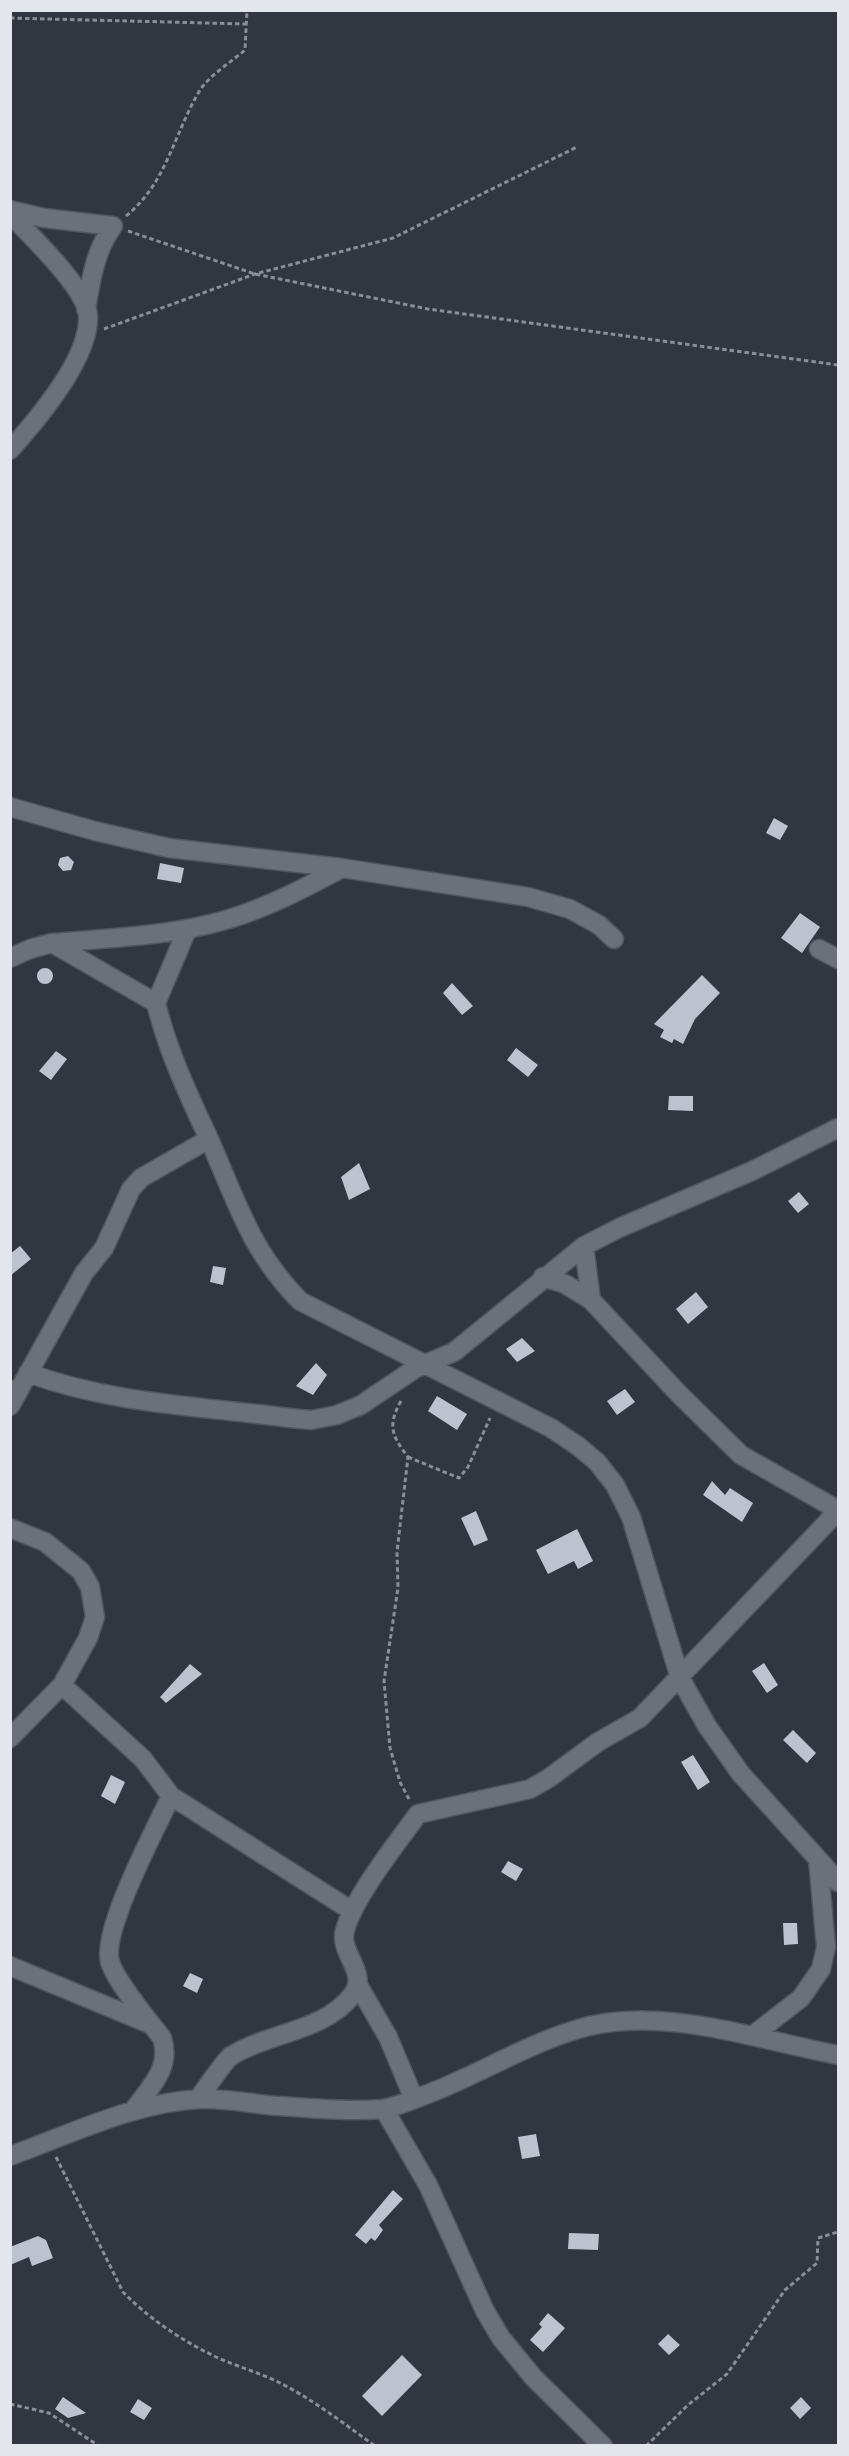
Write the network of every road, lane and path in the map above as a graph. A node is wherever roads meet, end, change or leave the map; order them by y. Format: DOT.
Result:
graph roads {
  1 [pos="247,10"];
  2 [pos="10,18"];
  3 [pos="246,24"];
  4 [pos="577,147"];
  5 [pos="10,212"];
  6 [pos="112,226"];
  7 [pos="255,274"];
  8 [pos="86,309"];
  9 [pos="83,337"];
  10 [pos="838,365"];
  11 [pos="10,450"];
  12 [pos="10,807"];
  13 [pos="342,868"];
  14 [pos="188,930"];
  15 [pos="614,939"];
  16 [pos="52,943"];
  17 [pos="819,949"];
  18 [pos="10,958"];
  19 [pos="838,959"];
  20 [pos="156,1003"];
  21 [pos="838,1128"];
  22 [pos="209,1139"];
  23 [pos="584,1246"];
  24 [pos="543,1277"];
  25 [pos="591,1300"];
  26 [pos="427,1364"];
  27 [pos="27,1373"];
  28 [pos="405,1394"];
  29 [pos="13,1395"];
  30 [pos="498,1400"];
  31 [pos="408,1457"];
  32 [pos="838,1511"];
  33 [pos="10,1528"];
  34 [pos="680,1678"];
  35 [pos="62,1685"];
  36 [pos="10,1738"];
  37 [pos="171,1796"];
  38 [pos="417,1814"];
  39 [pos="818,1859"];
  40 [pos="838,1882"];
  41 [pos="352,1911"];
  42 [pos="10,1966"];
  43 [pos="358,1985"];
  44 [pos="151,2024"];
  45 [pos="752,2036"];
  46 [pos="838,2055"];
  47 [pos="198,2099"];
  48 [pos="414,2099"];
  49 [pos="384,2109"];
  50 [pos="134,2111"];
  51 [pos="48,2142"];
  52 [pos="10,2156"];
  53 [pos="838,2232"];
  54 [pos="10,2404"];
  55 [pos="99,2445"];
  56 [pos="375,2445"];
  57 [pos="603,2445"];
  58 [pos="646,2445"];
  1 -- 3 [label="path"];
  2 -- 3 [label="path"];
  3 -- 6 [label="path"];
  4 -- 7 [label="path"];
  5 -- 6 [label="street"];
  5 -- 8 [label="street"];
  6 -- 7 [label="path"];
  6 -- 8 [label="street"];
  7 -- 9 [label="path"];
  7 -- 10 [label="path"];
  8 -- 9 [label="street"];
  9 -- 11 [label="street"];
  12 -- 13 [label="street"];
  13 -- 14 [label="street"];
  13 -- 15 [label="street"];
  14 -- 16 [label="street"];
  14 -- 20 [label="street"];
  16 -- 18 [label="street"];
  16 -- 20 [label="street"];
  17 -- 19 [label="street"];
  20 -- 22 [label="street"];
  21 -- 23 [label="street"];
  22 -- 26 [label="street"];
  22 -- 27 [label="street"];
  23 -- 24 [label="street"];
  23 -- 25 [label="street"];
  24 -- 25 [label="street"];
  24 -- 26 [label="street"];
  25 -- 32 [label="street"];
  26 -- 27 [label="street"];
  26 -- 30 [label="street"];
  27 -- 29 [label="street"];
  28 -- 31 [label="path"];
  30 -- 31 [label="path"];
  30 -- 34 [label="street"];
  31 -- 38 [label="path"];
  32 -- 34 [label="street"];
  33 -- 35 [label="street"];
  34 -- 38 [label="street"];
  34 -- 39 [label="street"];
  35 -- 36 [label="street"];
  35 -- 37 [label="street"];
  37 -- 41 [label="street"];
  37 -- 44 [label="street"];
  38 -- 41 [label="street"];
  39 -- 40 [label="street"];
  39 -- 45 [label="street"];
  41 -- 43 [label="street"];
  42 -- 44 [label="street"];
  43 -- 47 [label="street"];
  43 -- 48 [label="street"];
  44 -- 50 [label="street"];
  45 -- 46 [label="street"];
  45 -- 48 [label="street"];
  47 -- 49 [label="street"];
  47 -- 50 [label="street"];
  48 -- 49 [label="street"];
  49 -- 57 [label="street"];
  50 -- 51 [label="street"];
  51 -- 52 [label="street"];
  51 -- 56 [label="path"];
  53 -- 58 [label="path"];
  54 -- 55 [label="path"];
}
